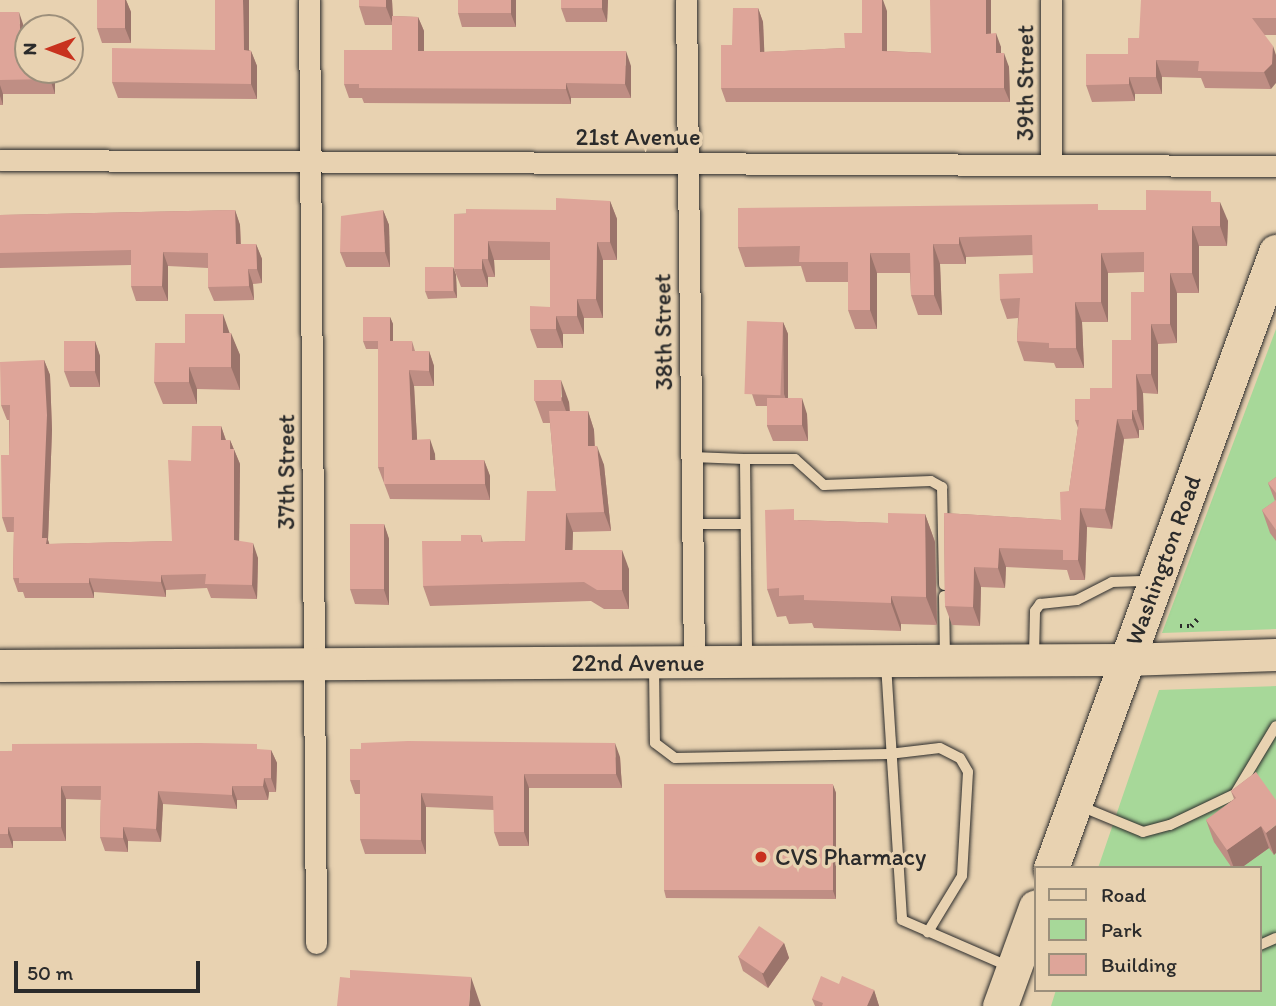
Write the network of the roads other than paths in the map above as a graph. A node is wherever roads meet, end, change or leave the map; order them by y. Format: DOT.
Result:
graph roads {
  1 [pos="309,0"];
  2 [pos="685,0"];
  3 [pos="1051,0"];
  4 [pos="0,160"];
  5 [pos="310,162"];
  6 [pos="687,163"];
  7 [pos="1051,165"];
  8 [pos="1276,166"];
  9 [pos="1276,252"];
  10 [pos="691,457"];
  11 [pos="745,459"];
  12 [pos="692,524"];
  13 [pos="745,524"];
  14 [pos="1156,580"];
  15 [pos="1276,655"];
  16 [pos="1126,660"];
  17 [pos="944,661"];
  18 [pos="1034,661"];
  19 [pos="694,662"];
  20 [pos="747,662"];
  21 [pos="886,662"];
  22 [pos="654,663"];
  23 [pos="314,665"];
  24 [pos="0,666"];
  25 [pos="1276,726"];
  26 [pos="889,754"];
  27 [pos="1074,803"];
  28 [pos="1052,866"];
  29 [pos="1034,914"];
  30 [pos="929,932"];
  31 [pos="316,943"];
  32 [pos="1014,969"];
  33 [pos="1000,1006"];
  1 -- 5 [label="street, 37th Street"];
  2 -- 6 [label="street, 38th Street"];
  3 -- 7 [label="street, 39th Street"];
  4 -- 5 [label="street, 21st Avenue"];
  5 -- 6 [label="street, 21st Avenue"];
  5 -- 23 [label="street, 37th Street"];
  6 -- 7 [label="street, 21st Avenue"];
  6 -- 10 [label="street, 38th Street"];
  7 -- 8 [label="street, 21st Avenue"];
  9 -- 14 [label="main road, Washington Road"];
  10 -- 11 [label="lane"];
  10 -- 12 [label="street, 38th Street"];
  11 -- 13 [label="lane"];
  11 -- 17 [label="lane"];
  12 -- 13 [label="lane"];
  12 -- 19 [label="street, 38th Street"];
  13 -- 20 [label="lane"];
  14 -- 16 [label="main road, Washington Road"];
  14 -- 18 [label="lane"];
  15 -- 16 [label="street, 22nd Avenue"];
  16 -- 18 [label="street, 22nd Avenue"];
  16 -- 27 [label="main road, Washington Road"];
  17 -- 18 [label="street, 22nd Avenue"];
  17 -- 21 [label="street, 22nd Avenue"];
  19 -- 20 [label="street, 22nd Avenue"];
  19 -- 22 [label="street, 22nd Avenue"];
  20 -- 21 [label="street, 22nd Avenue"];
  21 -- 26 [label="lane"];
  22 -- 23 [label="street, 22nd Avenue"];
  22 -- 26 [label="lane"];
  23 -- 24 [label="street, 22nd Avenue"];
  23 -- 31 [label="street, 37th Street"];
  25 -- 27 [label="lane"];
  26 -- 30 [label="lane"];
  26 -- 30 [label="lane"];
  27 -- 28 [label="main road, Washington Road"];
  29 -- 32 [label="main road"];
  30 -- 32 [label="lane"];
  32 -- 33 [label="main road"];
}
